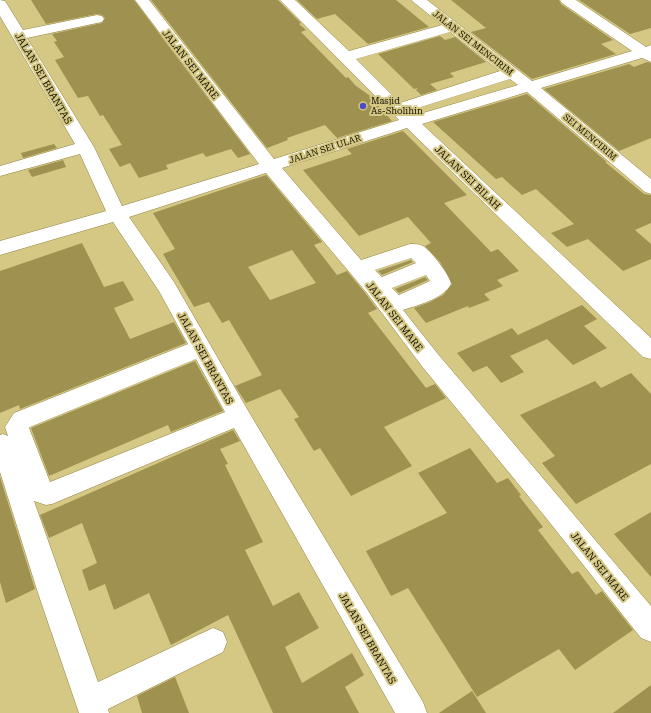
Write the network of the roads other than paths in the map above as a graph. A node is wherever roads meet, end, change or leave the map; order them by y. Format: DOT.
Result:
graph roads {
  1 [pos="142,0"];
  2 [pos="287,0"];
  3 [pos="418,0"];
  4 [pos="567,0"];
  5 [pos="0,4"];
  6 [pos="97,19"];
  7 [pos="452,27"];
  8 [pos="18,35"];
  9 [pos="649,53"];
  10 [pos="346,57"];
  11 [pos="511,73"];
  12 [pos="529,86"];
  13 [pos="404,115"];
  14 [pos="85,147"];
  15 [pos="270,166"];
  16 [pos="2,171"];
  17 [pos="651,188"];
  18 [pos="117,214"];
  19 [pos="0,248"];
  20 [pos="376,287"];
  21 [pos="201,348"];
  22 [pos="651,351"];
  23 [pos="239,416"];
  24 [pos="1,441"];
  25 [pos="651,628"];
  26 [pos="213,642"];
  27 [pos="92,708"];
  28 [pos="412,713"];
  1 -- 15 [label="street, JALAN SEI MARE"];
  2 -- 10 [label="street, JALAN SEI BILAH"];
  3 -- 7 [label="street, JALAN SEI MENCIRIM"];
  4 -- 9 [label="street"];
  5 -- 8 [label="street, JALAN SEI BRANTAS"];
  6 -- 8 [label="street"];
  7 -- 10 [label="street"];
  7 -- 11 [label="street, JALAN SEI MENCIRIM"];
  8 -- 14 [label="street, JALAN SEI BRANTAS"];
  9 -- 12 [label="street, JALAN SEI ULAR"];
  10 -- 13 [label="street, JALAN SEI BILAH"];
  11 -- 12 [label="street, JALAN SEI MENCIRIM"];
  11 -- 13 [label="street"];
  12 -- 13 [label="street, JALAN SEI ULAR"];
  12 -- 17 [label="street, SEI MENCIRIM"];
  13 -- 15 [label="street, JALAN SEI ULAR"];
  13 -- 22 [label="street, JALAN SEI BILAH"];
  14 -- 16 [label="street"];
  14 -- 18 [label="street, JALAN SEI BRANTAS"];
  15 -- 18 [label="street, JALAN SEI ULAR"];
  15 -- 20 [label="street, JALAN SEI MARE"];
  18 -- 19 [label="street, JALAN SEI ULAR"];
  18 -- 21 [label="street, JALAN SEI BRANTAS"];
  20 -- 20 [label="street"];
  20 -- 25 [label="street, JALAN SEI MARE"];
  21 -- 23 [label="street, JALAN SEI BRANTAS"];
  21 -- 23 [label="street"];
  23 -- 28 [label="street, JALAN SEI BRANTAS"];
  24 -- 27 [label="street"];
  26 -- 27 [label="street"];
}
